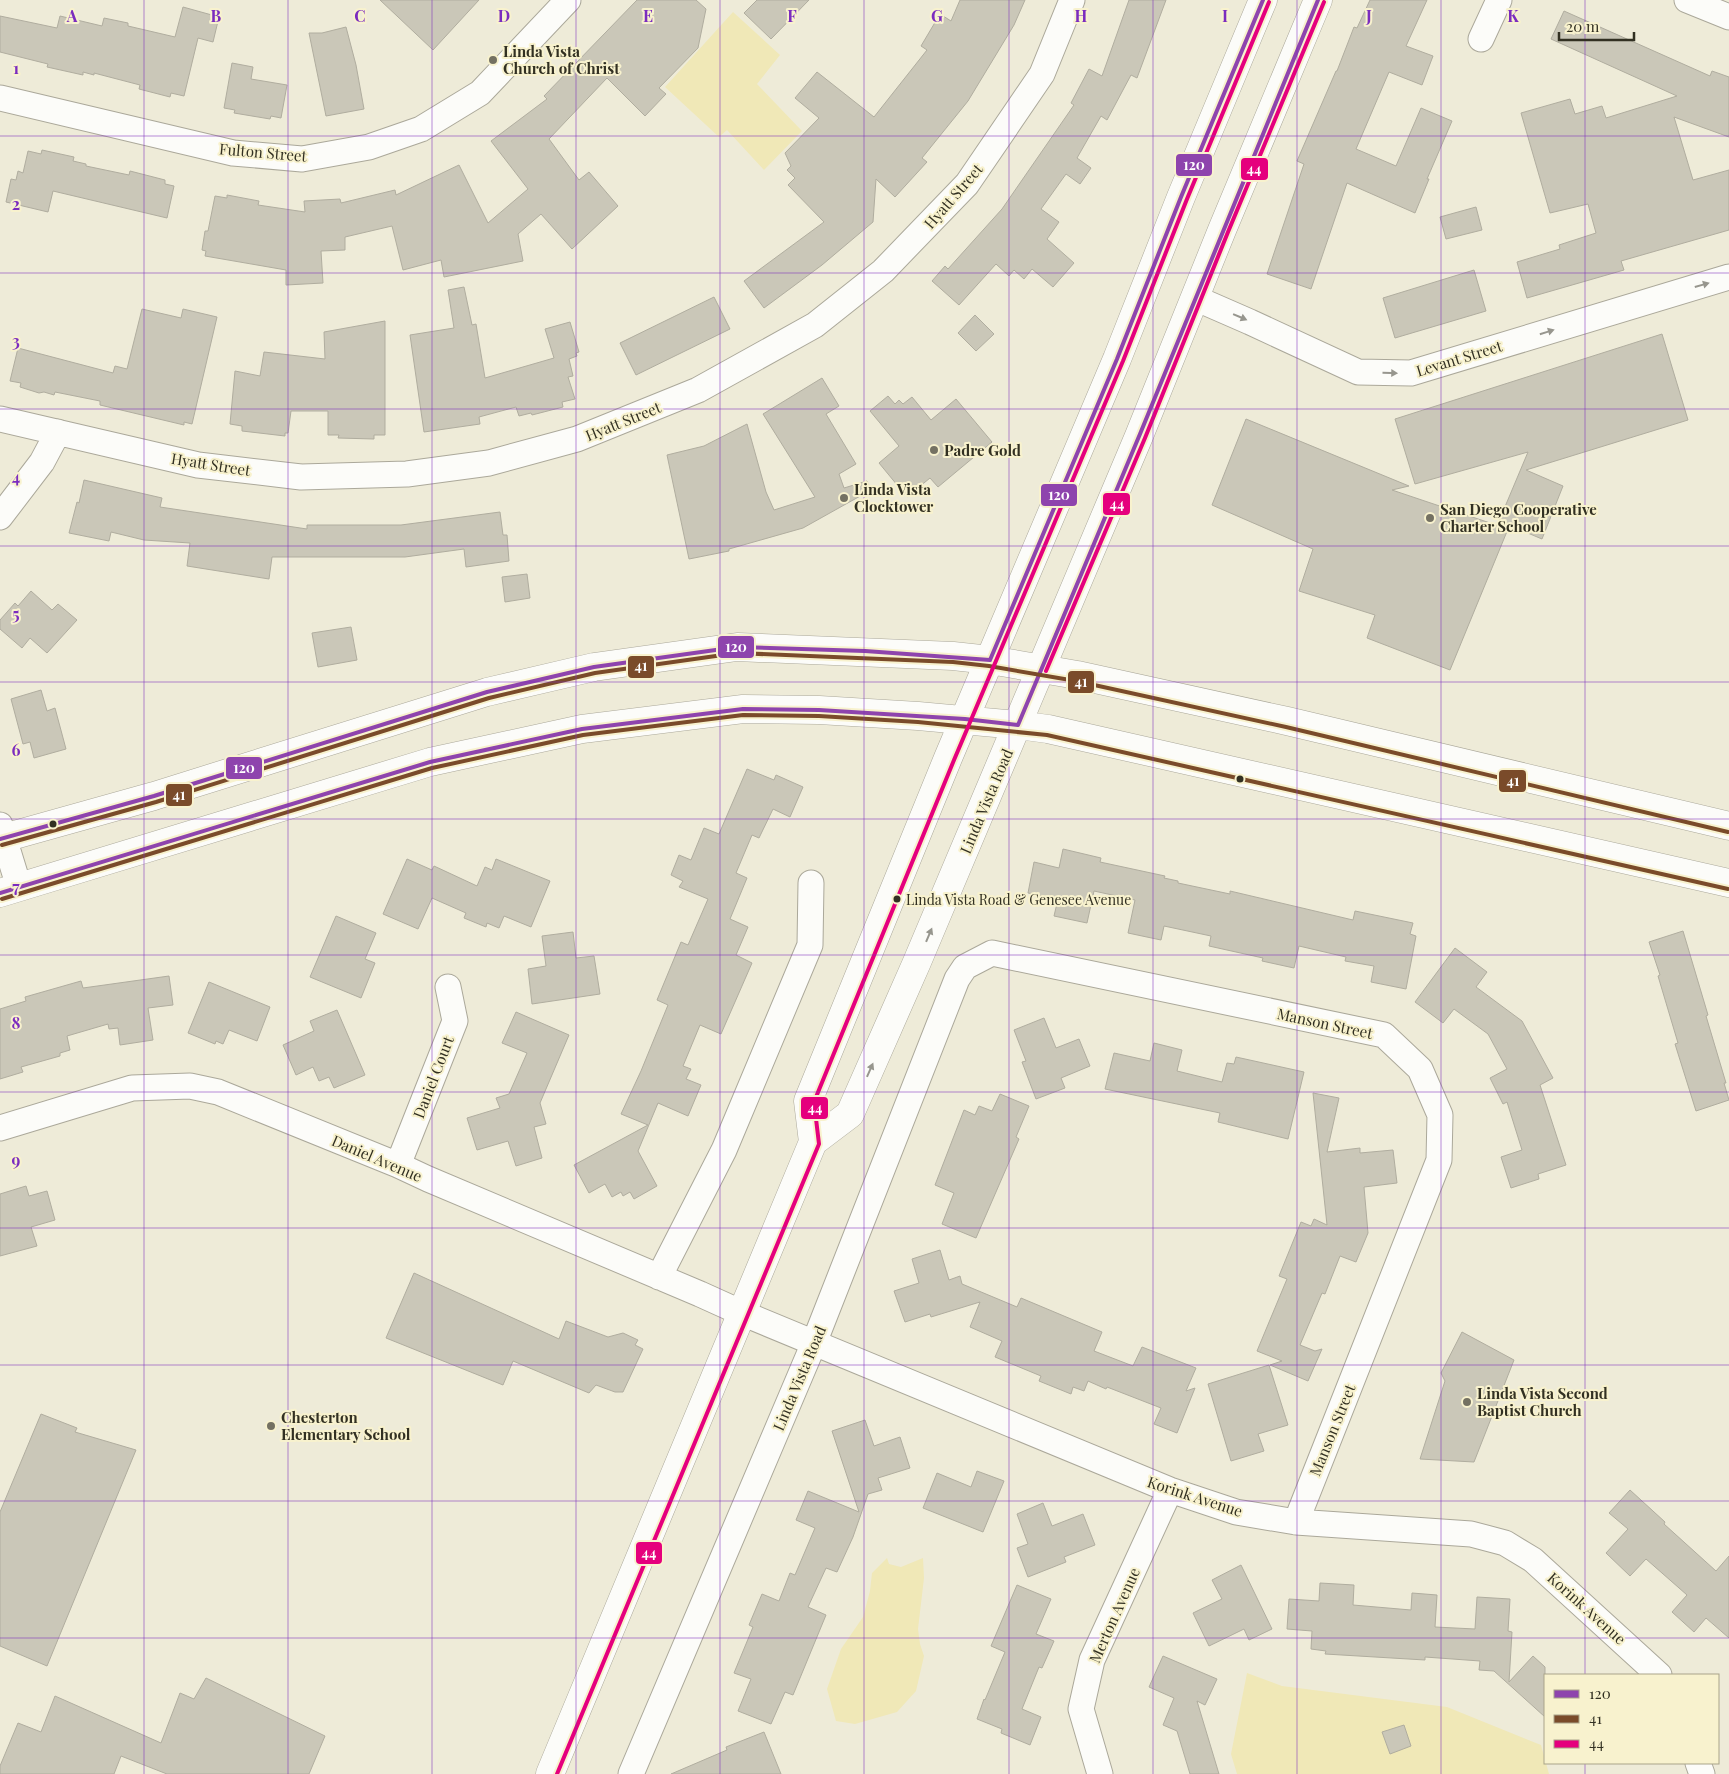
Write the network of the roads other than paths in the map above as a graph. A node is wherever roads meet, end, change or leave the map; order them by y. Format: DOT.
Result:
graph roads {
  1 [pos="568,0"];
  2 [pos="1072,0"];
  3 [pos="1263,0"];
  4 [pos="1318,0"];
  5 [pos="1499,0"];
  6 [pos="1687,0"];
  7 [pos="1729,17"];
  8 [pos="1480,39"];
  9 [pos="0,98"];
  10 [pos="1729,277"];
  11 [pos="1195,298"];
  12 [pos="0,419"];
  13 [pos="58,432"];
  14 [pos="0,516"];
  15 [pos="990,660"];
  16 [pos="1040,669"];
  17 [pos="965,719"];
  18 [pos="1018,724"];
  19 [pos="1729,826"];
  20 [pos="1,834"];
  21 [pos="811,883"];
  22 [pos="1729,883"];
  23 [pos="10,890"];
  24 [pos="957,979"];
  25 [pos="448,987"];
  26 [pos="0,1128"];
  27 [pos="813,1142"];
  28 [pos="398,1165"];
  29 [pos="659,1277"];
  30 [pos="742,1313"];
  31 [pos="814,1343"];
  32 [pos="1170,1490"];
  33 [pos="1296,1522"];
  34 [pos="1658,1674"];
  35 [pos="550,1774"];
  36 [pos="631,1774"];
  37 [pos="1100,1774"];
  1 -- 9 [label="street, Fulton Street"];
  2 -- 13 [label="street, Hyatt Street"];
  3 -- 15 [label="main road"];
  4 -- 11 [label="main road, Linda Vista Road"];
  5 -- 8 [label="street"];
  6 -- 7 [label="street"];
  11 -- 10 [label="street, Levant Street, one-way"];
  11 -- 16 [label="main road, Linda Vista Road"];
  12 -- 13 [label="street, Hyatt Street"];
  13 -- 14 [label="street"];
  15 -- 16 [label="main road"];
  15 -- 17 [label="main road"];
  15 -- 20 [label="main road"];
  16 -- 18 [label="main road, Linda Vista Road"];
  16 -- 19 [label="main road"];
  17 -- 18 [label="main road"];
  17 -- 23 [label="main road"];
  17 -- 27 [label="main road"];
  18 -- 22 [label="main road"];
  27 -- 18 [label="main road, Linda Vista Road, one-way"];
  20 -- 23 [label="street"];
  21 -- 29 [label="street"];
  24 -- 31 [label="street, Linda Vista Road"];
  24 -- 33 [label="street, Manson Street"];
  25 -- 28 [label="street, Daniel Court"];
  26 -- 28 [label="street, Daniel Avenue"];
  27 -- 30 [label="main road"];
  28 -- 29 [label="street, Daniel Avenue"];
  29 -- 30 [label="street, Daniel Avenue"];
  30 -- 31 [label="street, Korink Avenue"];
  30 -- 35 [label="main road"];
  31 -- 32 [label="street, Korink Avenue"];
  31 -- 36 [label="street, Linda Vista Road"];
  32 -- 33 [label="street, Korink Avenue"];
  32 -- 37 [label="street, Merton Avenue"];
  33 -- 34 [label="street, Korink Avenue"];
}
